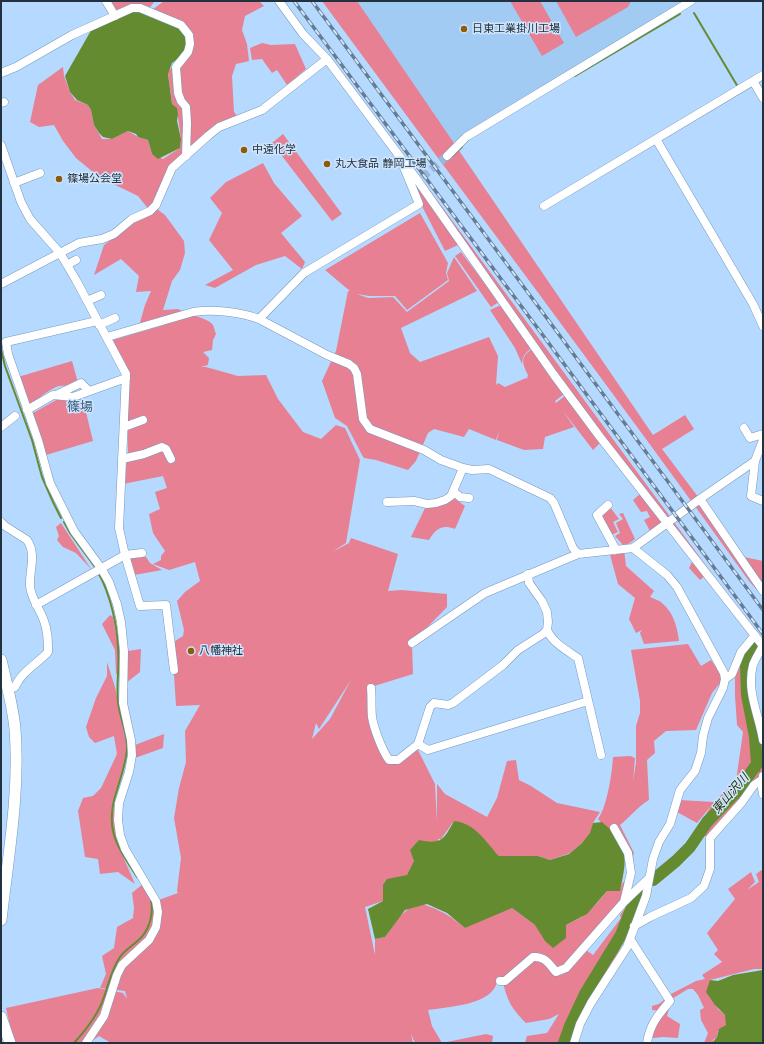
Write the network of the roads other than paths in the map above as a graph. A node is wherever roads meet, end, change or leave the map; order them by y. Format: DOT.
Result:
graph roads {
  1 [pos="106,1"];
  2 [pos="279,1"];
  3 [pos="691,1"];
  4 [pos="115,16"];
  5 [pos="326,59"];
  6 [pos="1,73"];
  7 [pos="763,75"];
  8 [pos="753,81"];
  9 [pos="763,98"];
  10 [pos="656,139"];
  11 [pos="1,145"];
  12 [pos="186,156"];
  13 [pos="447,156"];
  14 [pos="400,157"];
  15 [pos="40,173"];
  16 [pos="14,183"];
  17 [pos="544,206"];
  18 [pos="60,253"];
  19 [pos="76,260"];
  20 [pos="67,266"];
  21 [pos="1,284"];
  22 [pos="101,295"];
  23 [pos="87,302"];
  24 [pos="115,318"];
  25 [pos="259,319"];
  26 [pos="98,323"];
  27 [pos="763,326"];
  28 [pos="107,337"];
  29 [pos="4,355"];
  30 [pos="126,378"];
  31 [pos="27,410"];
  32 [pos="15,416"];
  33 [pos="143,420"];
  34 [pos="1,427"];
  35 [pos="124,427"];
  36 [pos="744,428"];
  37 [pos="763,434"];
  38 [pos="763,440"];
  39 [pos="122,459"];
  40 [pos="171,459"];
  41 [pos="758,459"];
  42 [pos="463,468"];
  43 [pos="453,491"];
  44 [pos="469,498"];
  45 [pos="700,499"];
  46 [pos="763,501"];
  47 [pos="387,502"];
  48 [pos="608,505"];
  49 [pos="1,522"];
  50 [pos="668,523"];
  51 [pos="633,548"];
  52 [pos="616,550"];
  53 [pos="142,553"];
  54 [pos="578,554"];
  55 [pos="125,555"];
  56 [pos="101,568"];
  57 [pos="528,574"];
  58 [pos="763,591"];
  59 [pos="36,605"];
  60 [pos="547,630"];
  61 [pos="755,635"];
  62 [pos="412,643"];
  63 [pos="763,645"];
  64 [pos="1,660"];
  65 [pos="174,670"];
  66 [pos="726,679"];
  67 [pos="372,688"];
  68 [pos="8,690"];
  69 [pos="588,701"];
  70 [pos="763,740"];
  71 [pos="418,744"];
  72 [pos="601,755"];
  73 [pos="763,775"];
  74 [pos="762,779"];
  75 [pos="763,794"];
  76 [pos="614,828"];
  77 [pos="649,878"];
  78 [pos="624,902"];
  79 [pos="1,920"];
  80 [pos="634,926"];
  81 [pos="630,939"];
  82 [pos="500,981"];
  83 [pos="1,1017"];
  84 [pos="10,1043"];
  85 [pos="86,1043"];
  86 [pos="574,1043"];
  87 [pos="647,1043"];
  1 -- 4 [label="street"];
  2 -- 5 [label="street"];
  3 -- 13 [label="street"];
  4 -- 6 [label="street"];
  4 -- 12 [label="street"];
  5 -- 12 [label="street"];
  5 -- 14 [label="street"];
  7 -- 8 [label="street"];
  8 -- 9 [label="street"];
  8 -- 10 [label="street"];
  10 -- 17 [label="street"];
  10 -- 27 [label="street"];
  11 -- 16 [label="street"];
  12 -- 18 [label="street"];
  14 -- 25 [label="street"];
  14 -- 50 [label="street"];
  15 -- 16 [label="street"];
  16 -- 18 [label="street"];
  18 -- 20 [label="street"];
  18 -- 21 [label="street"];
  19 -- 20 [label="street"];
  20 -- 23 [label="street"];
  22 -- 23 [label="street"];
  23 -- 26 [label="street"];
  24 -- 26 [label="street"];
  25 -- 28 [label="street"];
  25 -- 42 [label="street"];
  26 -- 28 [label="street"];
  26 -- 29 [label="street"];
  28 -- 30 [label="street"];
  29 -- 31 [label="street"];
  30 -- 31 [label="street"];
  30 -- 35 [label="street"];
  31 -- 56 [label="street"];
  32 -- 34 [label="street"];
  33 -- 35 [label="street"];
  35 -- 39 [label="street"];
  36 -- 37 [label="street"];
  38 -- 41 [label="street"];
  39 -- 40 [label="street"];
  39 -- 55 [label="street"];
  41 -- 45 [label="street"];
  41 -- 46 [label="street"];
  42 -- 43 [label="street"];
  42 -- 54 [label="street"];
  43 -- 44 [label="street"];
  43 -- 47 [label="street"];
  45 -- 50 [label="street"];
  45 -- 58 [label="street"];
  48 -- 52 [label="street"];
  49 -- 59 [label="street"];
  50 -- 51 [label="street"];
  50 -- 61 [label="street"];
  51 -- 52 [label="street"];
  51 -- 66 [label="street"];
  52 -- 54 [label="street"];
  53 -- 55 [label="street"];
  54 -- 57 [label="street"];
  55 -- 56 [label="street"];
  55 -- 65 [label="street"];
  56 -- 59 [label="street"];
  56 -- 85 [label="street"];
  57 -- 60 [label="street"];
  57 -- 62 [label="street"];
  59 -- 68 [label="street"];
  60 -- 69 [label="street"];
  60 -- 71 [label="street"];
  61 -- 63 [label="street"];
  61 -- 66 [label="street"];
  63 -- 70 [label="street"];
  64 -- 68 [label="street"];
  66 -- 77 [label="street"];
  67 -- 71 [label="street"];
  68 -- 79 [label="street"];
  69 -- 71 [label="street"];
  69 -- 72 [label="street"];
  73 -- 74 [label="street"];
  74 -- 75 [label="street"];
  74 -- 80 [label="street"];
  76 -- 78 [label="street"];
  77 -- 78 [label="street"];
  77 -- 80 [label="street"];
  78 -- 82 [label="street"];
  80 -- 81 [label="street"];
  81 -- 86 [label="street"];
  81 -- 87 [label="street"];
  83 -- 84 [label="street"];
}
